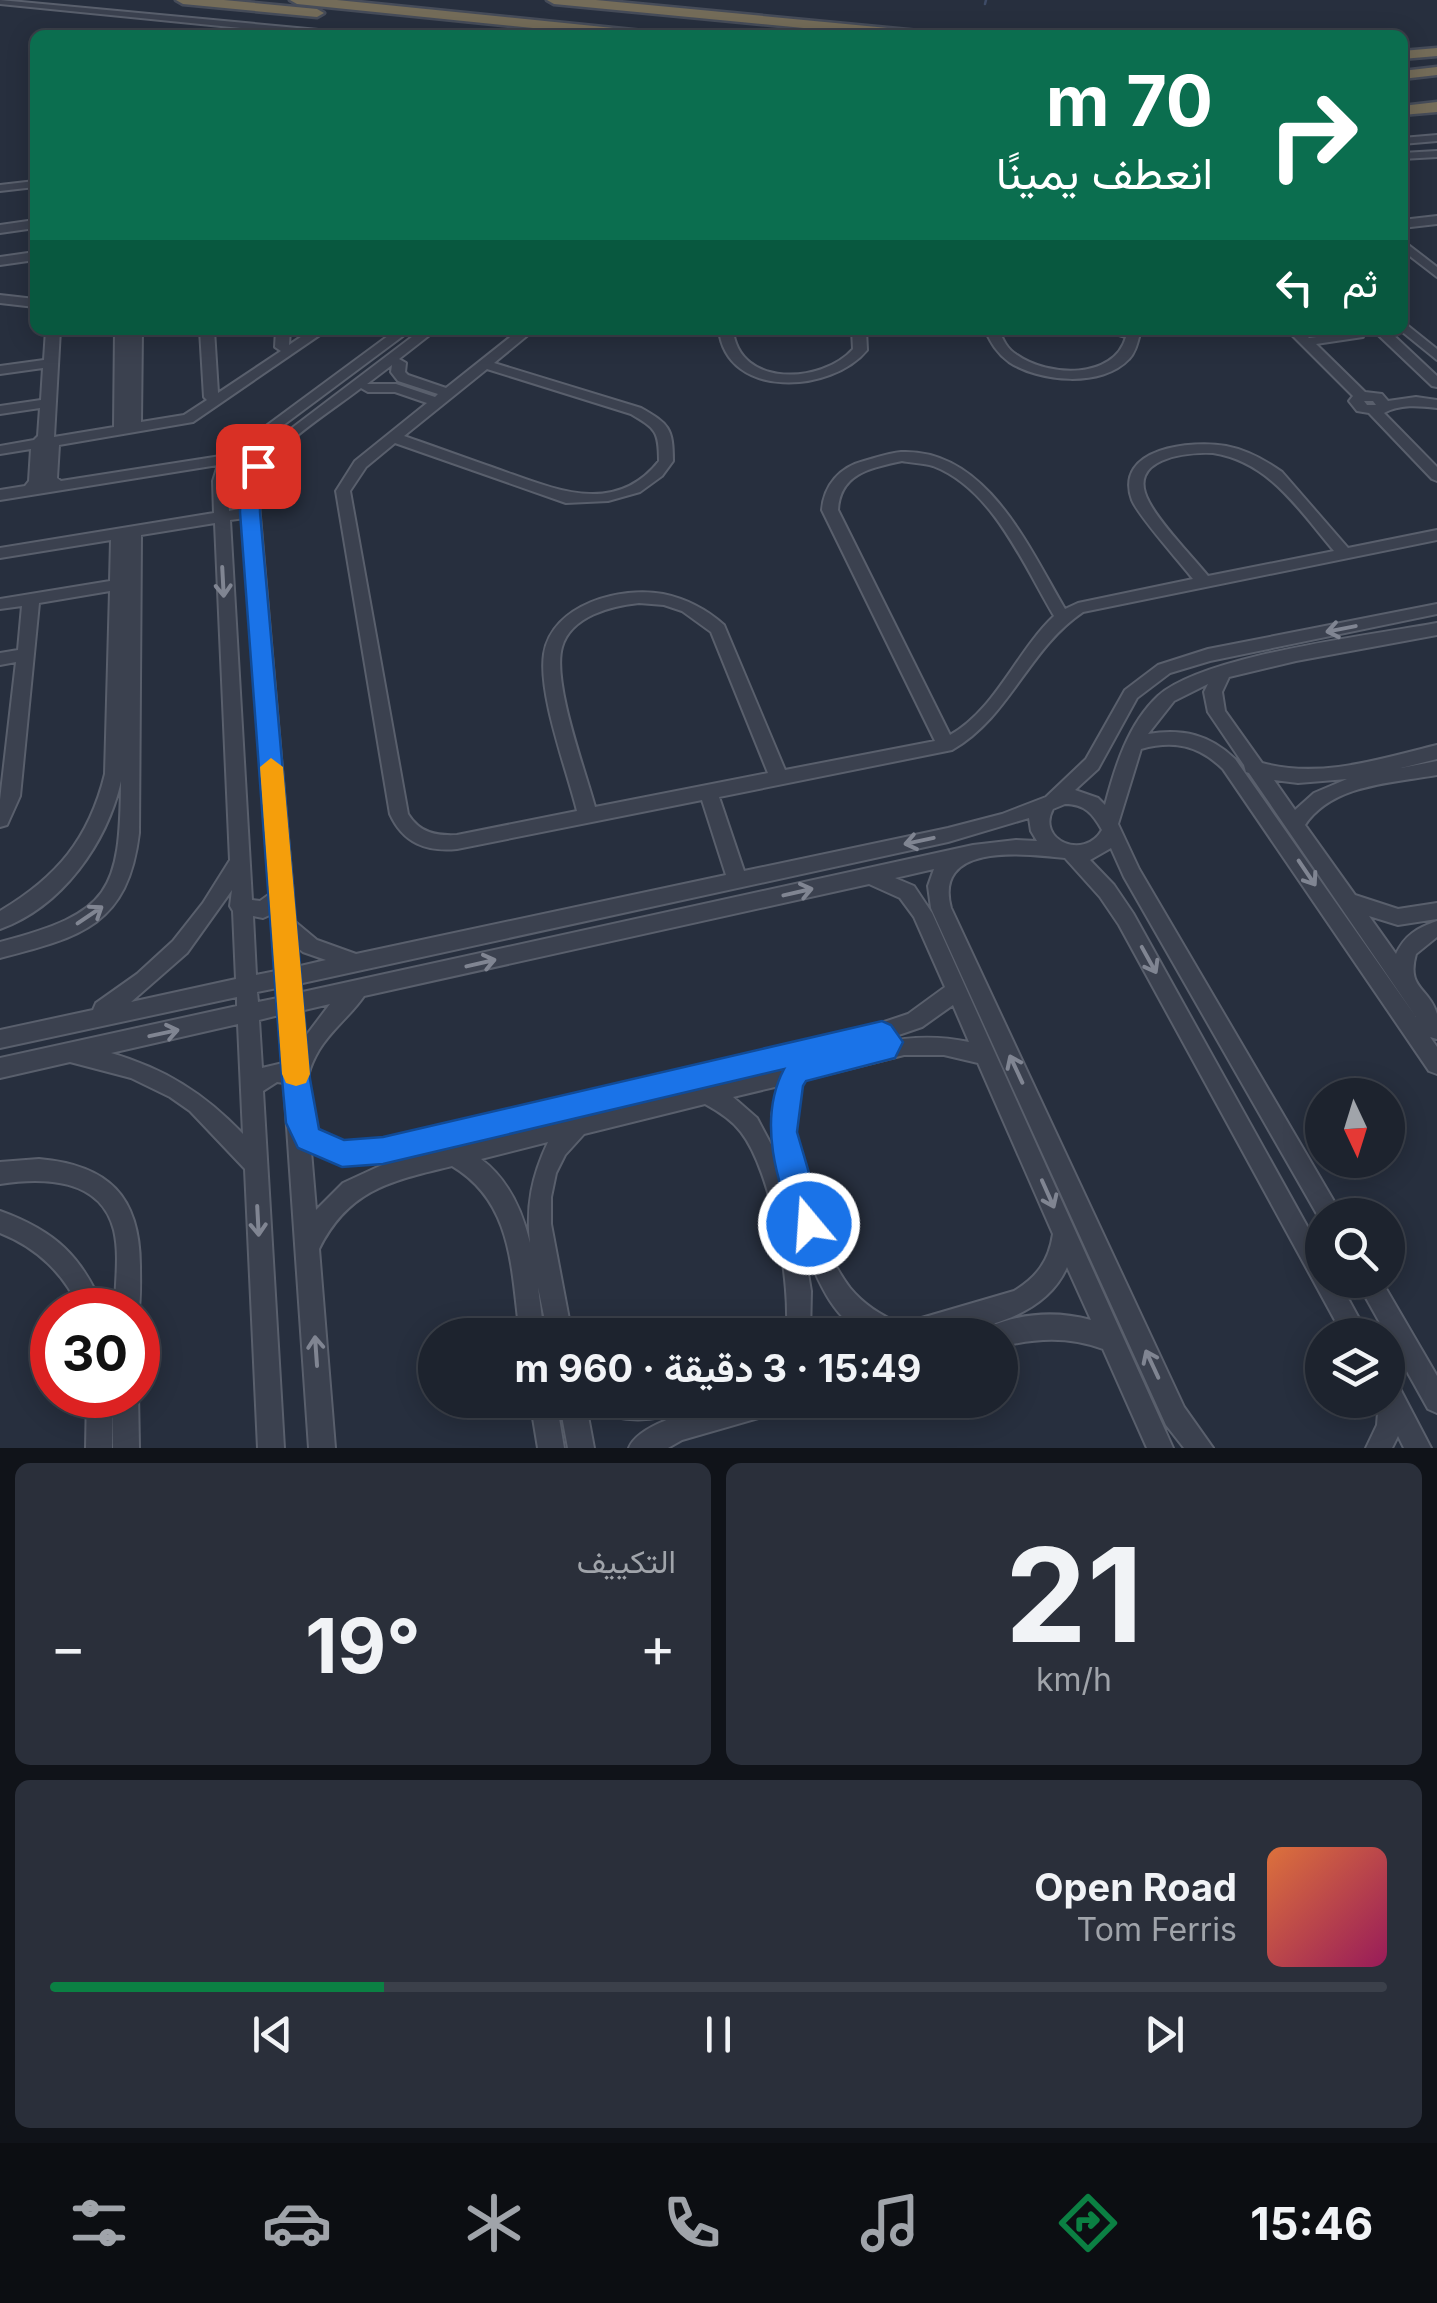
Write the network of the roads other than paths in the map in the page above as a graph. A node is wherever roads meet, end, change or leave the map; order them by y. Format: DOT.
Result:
graph roads {
  1 [pos="183,0"];
  2 [pos="297,0"];
  3 [pos="420,0"];
  4 [pos="554,0"];
  5 [pos="576,1"];
  6 [pos="0,4"];
  7 [pos="382,20"];
  8 [pos="170,23"];
  9 [pos="799,24"];
  10 [pos="224,30"];
  11 [pos="269,30"];
  12 [pos="470,30"];
  13 [pos="525,30"];
  14 [pos="594,30"];
  15 [pos="701,30"];
  16 [pos="842,30"];
  17 [pos="864,30"];
  18 [pos="1437,52"];
  19 [pos="1408,54"];
  20 [pos="1437,71"];
  21 [pos="1408,74"];
  22 [pos="1437,86"];
  23 [pos="1408,88"];
  24 [pos="1437,107"];
  25 [pos="1408,110"];
  26 [pos="1437,138"];
  27 [pos="1408,140"];
  28 [pos="1437,153"];
  29 [pos="1408,155"];
  30 [pos="30,183"];
  31 [pos="0,186"];
  32 [pos="30,217"];
  33 [pos="0,220"];
  34 [pos="1437,220"];
  35 [pos="1408,223"];
  36 [pos="30,225"];
  37 [pos="0,229"];
  38 [pos="1408,248"];
  39 [pos="1408,259"];
  40 [pos="30,261"];
  41 [pos="0,263"];
  42 [pos="1437,273"];
  43 [pos="1437,282"];
  44 [pos="0,299"];
  45 [pos="30,302"];
  46 [pos="1408,329"];
  47 [pos="53,335"];
  48 [pos="122,335"];
  49 [pos="135,335"];
  50 [pos="207,335"];
  51 [pos="282,335"];
  52 [pos="300,335"];
  53 [pos="312,335"];
  54 [pos="399,335"];
  55 [pos="424,335"];
  56 [pos="426,335"];
  57 [pos="521,335"];
  58 [pos="727,335"];
  59 [pos="860,335"];
  60 [pos="994,335"];
  61 [pos="1132,335"];
  62 [pos="1299,335"];
  63 [pos="1352,335"];
  64 [pos="1385,335"];
  65 [pos="1306,342"];
  66 [pos="1395,344"];
  67 [pos="1437,356"];
  68 [pos="270,360"];
  69 [pos="50,362"];
  70 [pos="400,363"];
  71 [pos="484,364"];
  72 [pos="0,370"];
  73 [pos="1437,383"];
  74 [pos="401,384"];
  75 [pos="349,388"];
  76 [pos="1412,390"];
  77 [pos="211,397"];
  78 [pos="443,398"];
  79 [pos="1374,402"];
  80 [pos="1437,402"];
  81 [pos="48,403"];
  82 [pos="0,410"];
  83 [pos="175,420"];
  84 [pos="127,425"];
  85 [pos="394,437"];
  86 [pos="45,441"];
  87 [pos="0,447"];
  88 [pos="231,459"];
  89 [pos="1437,476"];
  90 [pos="58,486"];
  91 [pos="30,490"];
  92 [pos="0,495"];
  93 [pos="250,512"];
  94 [pos="220,518"];
  95 [pos="126,533"];
  96 [pos="1437,534"];
  97 [pos="0,553"];
  98 [pos="1344,553"];
  99 [pos="1203,581"];
  100 [pos="125,587"];
  101 [pos="31,603"];
  102 [pos="0,604"];
  103 [pos="0,612"];
  104 [pos="1062,616"];
  105 [pos="1436,616"];
  106 [pos="1278,642"];
  107 [pos="26,654"];
  108 [pos="1290,658"];
  109 [pos="0,659"];
  110 [pos="262,670"];
  111 [pos="1222,674"];
  112 [pos="228,677"];
  113 [pos="10,719"];
  114 [pos="946,744"];
  115 [pos="1136,744"];
  116 [pos="1437,752"];
  117 [pos="1098,754"];
  118 [pos="1221,755"];
  119 [pos="1126,765"];
  120 [pos="1254,768"];
  121 [pos="1437,768"];
  122 [pos="780,778"];
  123 [pos="1324,785"];
  124 [pos="708,792"];
  125 [pos="1050,801"];
  126 [pos="588,816"];
  127 [pos="0,820"];
  128 [pos="1294,825"];
  129 [pos="1111,827"];
  130 [pos="959,832"];
  131 [pos="1066,851"];
  132 [pos="966,854"];
  133 [pos="238,860"];
  134 [pos="868,876"];
  135 [pos="737,879"];
  136 [pos="283,895"];
  137 [pos="1347,900"];
  138 [pos="240,906"];
  139 [pos="602,908"];
  140 [pos="1156,912"];
  141 [pos="1126,919"];
  142 [pos="0,921"];
  143 [pos="1434,921"];
  144 [pos="937,922"];
  145 [pos="286,926"];
  146 [pos="609,935"];
  147 [pos="0,950"];
  148 [pos="382,955"];
  149 [pos="356,960"];
  150 [pos="290,974"];
  151 [pos="1404,983"];
  152 [pos="245,984"];
  153 [pos="384,985"];
  154 [pos="957,990"];
  155 [pos="358,991"];
  156 [pos="292,1004"];
  157 [pos="246,1015"];
  158 [pos="85,1020"];
  159 [pos="1430,1032"];
  160 [pos="0,1038"];
  161 [pos="882,1041"];
  162 [pos="67,1053"];
  163 [pos="986,1055"];
  164 [pos="1437,1064"];
  165 [pos="0,1068"];
  166 [pos="797,1071"];
  167 [pos="296,1079"];
  168 [pos="251,1090"];
  169 [pos="706,1094"];
  170 [pos="301,1123"];
  171 [pos="578,1124"];
  172 [pos="774,1150"];
  173 [pos="410,1155"];
  174 [pos="454,1155"];
  175 [pos="255,1164"];
  176 [pos="0,1173"];
  177 [pos="1320,1198"];
  178 [pos="538,1217"];
  179 [pos="0,1222"];
  180 [pos="513,1223"];
  181 [pos="1065,1232"];
  182 [pos="1305,1243"];
  183 [pos="309,1246"];
  184 [pos="809,1264"];
  185 [pos="83,1288"];
  186 [pos="127,1288"];
  187 [pos="1379,1298"];
  188 [pos="1020,1302"];
  189 [pos="529,1318"];
  190 [pos="557,1318"];
  191 [pos="800,1318"];
  192 [pos="866,1318"];
  193 [pos="964,1318"];
  194 [pos="1031,1326"];
  195 [pos="1018,1330"];
  196 [pos="1114,1341"];
  197 [pos="1435,1394"];
  198 [pos="100,1418"];
  199 [pos="126,1418"];
  200 [pos="546,1418"];
  201 [pos="575,1418"];
  202 [pos="666,1418"];
  203 [pos="715,1418"];
  204 [pos="1389,1418"];
  205 [pos="1401,1418"];
  206 [pos="677,1429"];
  207 [pos="1162,1430"];
  208 [pos="100,1448"];
  209 [pos="126,1448"];
  210 [pos="271,1448"];
  211 [pos="322,1448"];
  212 [pos="551,1448"];
  213 [pos="581,1448"];
  214 [pos="642,1448"];
  215 [pos="1200,1448"];
  216 [pos="1379,1448"];
  217 [pos="1418,1448"];
  1 -- 7 [label="highway"];
  2 -- 14 [label="highway"];
  3 -- 15 [label="highway"];
  4 -- 5 [label="highway"];
  5 -- 9 [label="highway"];
  6 -- 8 [label="street"];
  7 -- 12 [label="highway"];
  7 -- 13 [label="highway"];
  8 -- 10 [label="street"];
  8 -- 11 [label="street"];
  9 -- 16 [label="highway"];
  9 -- 17 [label="highway"];
  18 -- 19 [label="highway"];
  20 -- 21 [label="highway"];
  22 -- 23 [label="highway"];
  24 -- 25 [label="highway"];
  26 -- 27 [label="street"];
  28 -- 29 [label="street"];
  30 -- 31 [label="street"];
  32 -- 33 [label="street"];
  34 -- 35 [label="street"];
  36 -- 37 [label="street"];
  38 -- 42 [label="street"];
  39 -- 43 [label="street"];
  40 -- 41 [label="street"];
  44 -- 45 [label="street"];
  46 -- 67 [label="street"];
  47 -- 69 [label="street"];
  48 -- 84 [label="street"];
  49 -- 84 [label="street"];
  50 -- 77 [label="street"];
  51 -- 68 [label="street"];
  52 -- 68 [label="street"];
  53 -- 68 [label="street"];
  54 -- 75 [label="street"];
  55 -- 75 [label="street"];
  56 -- 70 [label="street"];
  57 -- 71 [label="street"];
  58 -- 59 [label="street"];
  60 -- 61 [label="street"];
  62 -- 65 [label="street"];
  63 -- 65 [label="street"];
  64 -- 66 [label="street"];
  65 -- 79 [label="street"];
  66 -- 73 [label="street"];
  66 -- 76 [label="street"];
  68 -- 77 [label="street"];
  68 -- 83 [label="street"];
  69 -- 72 [label="street"];
  69 -- 81 [label="street"];
  70 -- 74 [label="street"];
  70 -- 75 [label="street"];
  71 -- 78 [label="street"];
  71 -- 85 [label="street"];
  74 -- 75 [label="street"];
  74 -- 78 [label="street"];
  75 -- 88 [label="street"];
  75 -- 93 [label="street"];
  76 -- 79 [label="street"];
  76 -- 80 [label="street"];
  77 -- 83 [label="street"];
  78 -- 85 [label="street"];
  79 -- 89 [label="street"];
  81 -- 82 [label="street"];
  81 -- 86 [label="street"];
  83 -- 84 [label="street"];
  83 -- 86 [label="street"];
  84 -- 86 [label="street"];
  85 -- 126 [label="street"];
  86 -- 87 [label="street"];
  86 -- 90 [label="street"];
  86 -- 91 [label="street"];
  88 -- 90 [label="street"];
  88 -- 94 [label="street"];
  90 -- 91 [label="street"];
  91 -- 92 [label="street"];
  93 -- 94 [label="street"];
  93 -- 110 [label="street"];
  94 -- 95 [label="street"];
  94 -- 112 [label="street, one-way"];
  95 -- 97 [label="street"];
  95 -- 100 [label="street"];
  96 -- 98 [label="street"];
  98 -- 99 [label="street"];
  98 -- 99 [label="street"];
  99 -- 104 [label="street"];
  100 -- 101 [label="street"];
  100 -- 142 [label="street"];
  147 -- 100 [label="street, one-way"];
  101 -- 102 [label="street"];
  101 -- 103 [label="street"];
  101 -- 107 [label="street"];
  104 -- 114 [label="street"];
  104 -- 114 [label="street"];
  105 -- 106 [label="street, one-way"];
  105 -- 108 [label="street"];
  106 -- 108 [label="street"];
  106 -- 117 [label="street"];
  107 -- 109 [label="street"];
  107 -- 113 [label="street"];
  108 -- 111 [label="street"];
  110 -- 112 [label="street"];
  110 -- 136 [label="street"];
  111 -- 115 [label="street"];
  111 -- 120 [label="street"];
  112 -- 133 [label="street"];
  113 -- 127 [label="street"];
  114 -- 122 [label="street"];
  115 -- 118 [label="street"];
  115 -- 119 [label="street"];
  116 -- 123 [label="street"];
  117 -- 119 [label="street"];
  117 -- 125 [label="street"];
  118 -- 120 [label="street"];
  118 -- 159 [label="street, one-way"];
  119 -- 129 [label="street"];
  120 -- 123 [label="street"];
  120 -- 128 [label="street"];
  121 -- 123 [label="street"];
  122 -- 124 [label="street"];
  122 -- 126 [label="street"];
  123 -- 128 [label="street"];
  124 -- 126 [label="street"];
  124 -- 135 [label="street"];
  125 -- 129 [label="street"];
  125 -- 130 [label="street"];
  125 -- 131 [label="street"];
  128 -- 137 [label="street"];
  129 -- 131 [label="street"];
  129 -- 140 [label="street"];
  130 -- 132 [label="street"];
  130 -- 135 [label="street, one-way"];
  131 -- 132 [label="street"];
  131 -- 141 [label="street"];
  132 -- 134 [label="street"];
  132 -- 144 [label="street"];
  133 -- 138 [label="street"];
  133 -- 158 [label="street"];
  134 -- 144 [label="street"];
  146 -- 134 [label="street, one-way"];
  135 -- 139 [label="street"];
  136 -- 138 [label="street"];
  136 -- 145 [label="street"];
  137 -- 143 [label="street"];
  137 -- 151 [label="street"];
  138 -- 152 [label="street"];
  139 -- 146 [label="street"];
  139 -- 148 [label="street"];
  140 -- 141 [label="street"];
  140 -- 177 [label="street"];
  141 -- 182 [label="street, one-way"];
  143 -- 151 [label="street"];
  144 -- 154 [label="street"];
  207 -- 144 [label="street, one-way"];
  145 -- 149 [label="street"];
  145 -- 150 [label="street"];
  153 -- 146 [label="street, one-way"];
  148 -- 149 [label="street"];
  148 -- 153 [label="street"];
  149 -- 150 [label="street"];
  150 -- 152 [label="street"];
  150 -- 156 [label="street"];
  151 -- 159 [label="street"];
  152 -- 157 [label="street"];
  152 -- 158 [label="street"];
  153 -- 155 [label="street"];
  154 -- 161 [label="street"];
  154 -- 163 [label="street"];
  155 -- 156 [label="street"];
  155 -- 167 [label="street"];
  156 -- 157 [label="street"];
  156 -- 167 [label="street"];
  162 -- 157 [label="street, one-way"];
  157 -- 168 [label="street"];
  158 -- 160 [label="street"];
  159 -- 164 [label="street"];
  161 -- 163 [label="street"];
  161 -- 166 [label="street"];
  161 -- 173 [label="street"];
  162 -- 165 [label="street"];
  162 -- 175 [label="street"];
  163 -- 181 [label="street, one-way"];
  166 -- 169 [label="street"];
  166 -- 172 [label="street"];
  167 -- 168 [label="street"];
  167 -- 170 [label="street"];
  168 -- 175 [label="street"];
  169 -- 171 [label="street"];
  169 -- 172 [label="street"];
  170 -- 173 [label="street"];
  170 -- 183 [label="street"];
  171 -- 174 [label="street"];
  171 -- 178 [label="street"];
  172 -- 184 [label="street"];
  173 -- 174 [label="street"];
  173 -- 183 [label="street"];
  174 -- 180 [label="street"];
  175 -- 210 [label="street, one-way"];
  176 -- 186 [label="street"];
  178 -- 180 [label="street"];
  178 -- 190 [label="street"];
  179 -- 185 [label="street"];
  180 -- 189 [label="street"];
  181 -- 188 [label="street"];
  181 -- 196 [label="street"];
  211 -- 183 [label="street, one-way"];
  184 -- 191 [label="street"];
  184 -- 192 [label="street"];
  187 -- 197 [label="street"];
  188 -- 193 [label="street"];
  188 -- 194 [label="street"];
  194 -- 195 [label="street"];
  194 -- 196 [label="street"];
  196 -- 207 [label="street"];
  198 -- 208 [label="street"];
  199 -- 209 [label="street"];
  200 -- 212 [label="street"];
  201 -- 213 [label="street"];
  202 -- 206 [label="street"];
  203 -- 206 [label="street"];
  204 -- 216 [label="street"];
  205 -- 217 [label="street"];
  206 -- 214 [label="street"];
  207 -- 215 [label="street"];
}
